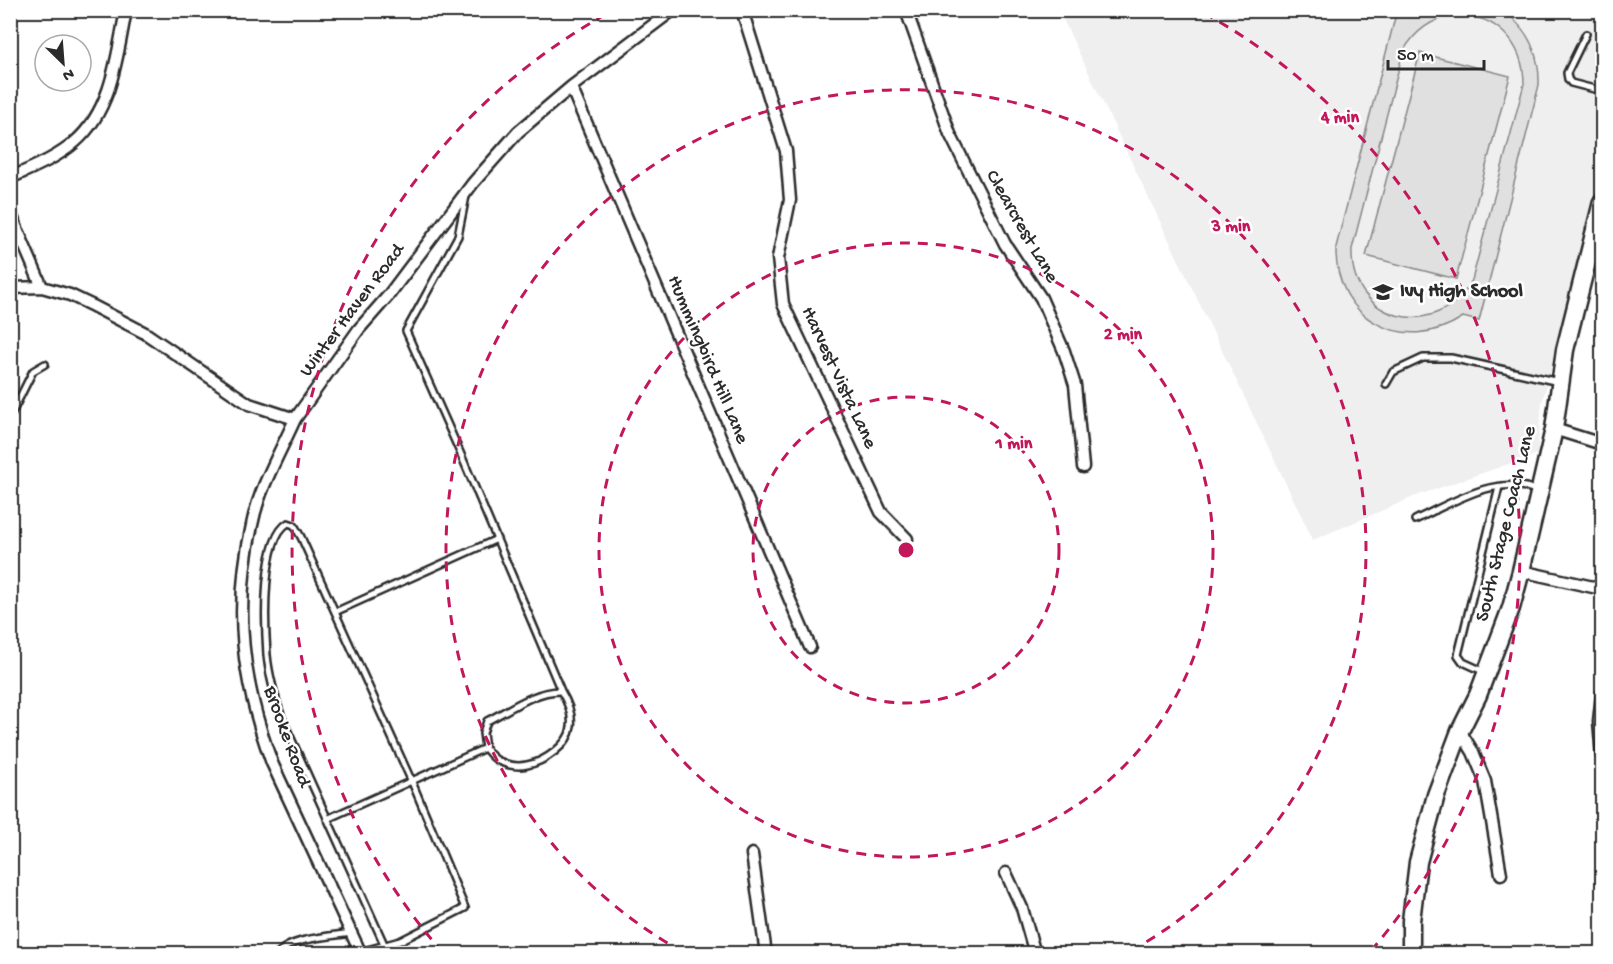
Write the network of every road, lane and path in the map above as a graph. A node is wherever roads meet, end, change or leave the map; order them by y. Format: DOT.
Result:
graph roads {
  1 [pos="126,10"];
  2 [pos="673,10"];
  3 [pos="742,10"];
  4 [pos="906,10"];
  5 [pos="1586,34"];
  6 [pos="571,87"];
  7 [pos="1602,91"];
  8 [pos="10,178"];
  9 [pos="466,192"];
  10 [pos="1602,202"];
  11 [pos="10,212"];
  12 [pos="42,287"];
  13 [pos="10,288"];
  14 [pos="45,364"];
  15 [pos="1561,383"];
  16 [pos="1386,384"];
  17 [pos="10,417"];
  18 [pos="295,419"];
  19 [pos="1554,429"];
  20 [pos="1602,444"];
  21 [pos="1083,467"];
  22 [pos="1499,487"];
  23 [pos="1540,492"];
  24 [pos="1415,520"];
  25 [pos="497,539"];
  26 [pos="907,539"];
  27 [pos="1521,571"];
  28 [pos="1602,589"];
  29 [pos="334,612"];
  30 [pos="810,647"];
  31 [pos="1486,673"];
  32 [pos="561,691"];
  33 [pos="1602,694"];
  34 [pos="1460,731"];
  35 [pos="485,748"];
  36 [pos="1602,756"];
  37 [pos="412,782"];
  38 [pos="327,819"];
  39 [pos="752,854"];
  40 [pos="1006,873"];
  41 [pos="1501,874"];
  42 [pos="351,933"];
  43 [pos="384,944"];
  44 [pos="360,953"];
  45 [pos="278,954"];
  46 [pos="766,954"];
  47 [pos="1035,954"];
  48 [pos="1411,954"];
  1 -- 8 [label="street"];
  2 -- 6 [label="street, Winter Haven Road"];
  3 -- 26 [label="street, Harvest Vista Lane"];
  4 -- 21 [label="street, Clearcrest Lane"];
  5 -- 7 [label="lane"];
  6 -- 9 [label="street, Winter Haven Road"];
  6 -- 30 [label="street, Hummingbird Hill Lane"];
  9 -- 18 [label="street, Winter Haven Road"];
  9 -- 25 [label="lane"];
  10 -- 15 [label="main road, South Stage Coach Lane"];
  11 -- 12 [label="street"];
  12 -- 13 [label="street"];
  12 -- 18 [label="street"];
  14 -- 17 [label="lane"];
  15 -- 16 [label="lane"];
  15 -- 19 [label="main road, South Stage Coach Lane"];
  18 -- 42 [label="street, Brooke Road"];
  19 -- 20 [label="street"];
  19 -- 23 [label="main road, South Stage Coach Lane"];
  22 -- 23 [label="lane"];
  22 -- 24 [label="lane"];
  22 -- 31 [label="lane"];
  23 -- 27 [label="main road, South Stage Coach Lane"];
  25 -- 29 [label="lane"];
  25 -- 32 [label="lane"];
  27 -- 28 [label="street"];
  27 -- 31 [label="main road, South Stage Coach Lane"];
  29 -- 37 [label="lane"];
  29 -- 38 [label="lane"];
  31 -- 34 [label="main road, South Stage Coach Lane"];
  32 -- 35 [label="lane"];
  32 -- 35 [label="lane"];
  33 -- 36 [label="street"];
  34 -- 41 [label="street"];
  34 -- 48 [label="main road, South Stage Coach Lane"];
  35 -- 37 [label="lane"];
  37 -- 38 [label="lane"];
  37 -- 43 [label="lane"];
  38 -- 43 [label="lane"];
  39 -- 46 [label="street"];
  40 -- 47 [label="street"];
  42 -- 44 [label="street, Brooke Road"];
  42 -- 45 [label="lane"];
  43 -- 44 [label="lane"];
}
